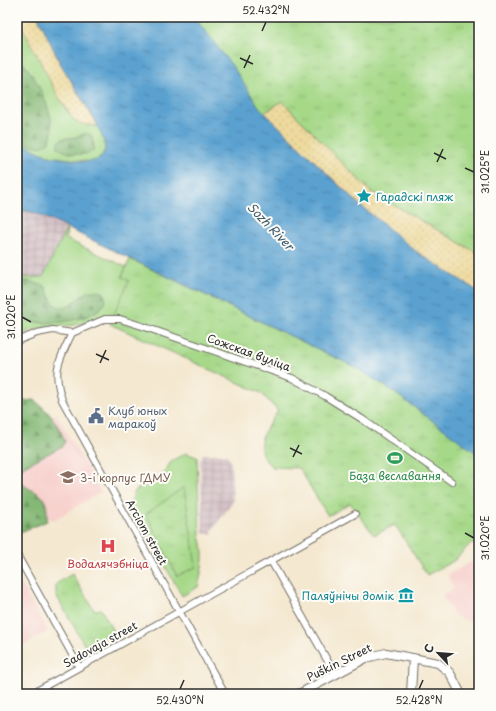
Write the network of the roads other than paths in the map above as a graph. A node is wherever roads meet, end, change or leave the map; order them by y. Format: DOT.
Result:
graph roads {
  1 [pos="72,333"];
  2 [pos="17,341"];
  3 [pos="452,482"];
  4 [pos="355,514"];
  5 [pos="17,555"];
  6 [pos="271,561"];
  7 [pos="179,612"];
  8 [pos="413,658"];
  9 [pos="79,667"];
  10 [pos="335,674"];
  11 [pos="31,694"];
  12 [pos="225,694"];
  13 [pos="299,694"];
  14 [pos="411,694"];
  15 [pos="461,694"];
  1 -- 2 [label="street"];
  1 -- 3 [label="street, Сожская вуліца"];
  1 -- 7 [label="street, Arciom street"];
  4 -- 6 [label="street, Sadovaja street"];
  5 -- 9 [label="street"];
  6 -- 7 [label="street, Sadovaja street"];
  6 -- 10 [label="street"];
  7 -- 9 [label="street, Sadovaja street"];
  7 -- 12 [label="street, Arciom street"];
  8 -- 10 [label="street, Puškin Street"];
  8 -- 14 [label="street"];
  8 -- 15 [label="street, Puškin Street"];
  9 -- 11 [label="street, Sadovaja street"];
  10 -- 13 [label="street, Puškin Street"];
}
